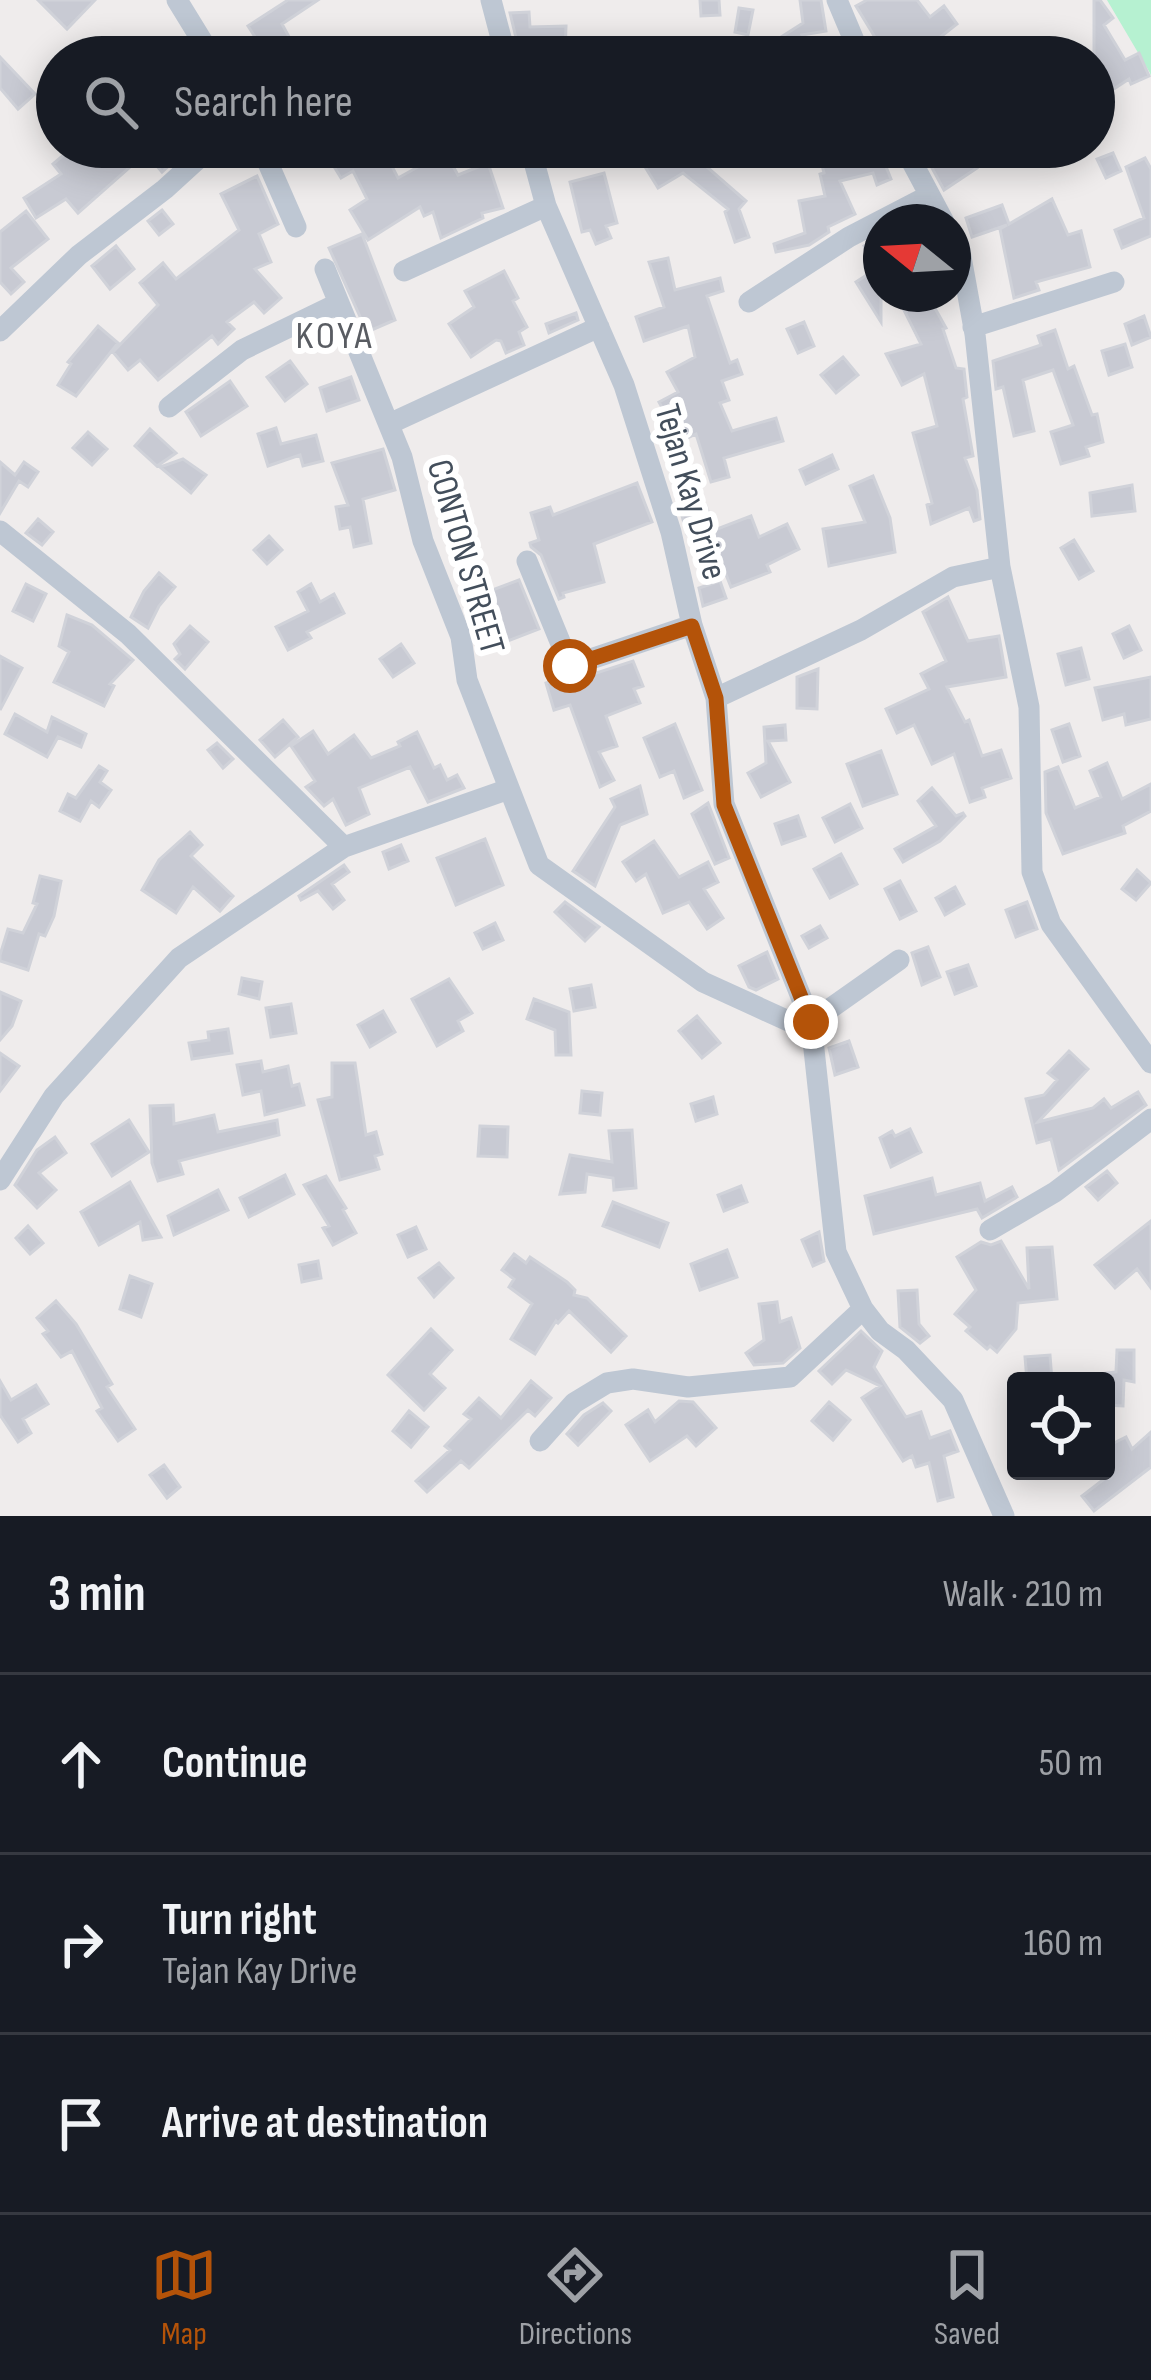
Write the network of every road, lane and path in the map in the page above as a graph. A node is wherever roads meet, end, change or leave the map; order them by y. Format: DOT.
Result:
graph roads {
  1 [pos="177,0"];
  2 [pos="491,0"];
  3 [pos="838,0"];
  4 [pos="199,36"];
  5 [pos="500,36"];
  6 [pos="853,36"];
  7 [pos="188,168"];
  8 [pos="270,168"];
  9 [pos="536,168"];
  10 [pos="914,168"];
  11 [pos="928,196"];
  12 [pos="933,204"];
  13 [pos="546,206"];
  14 [pos="296,227"];
  15 [pos="325,269"];
  16 [pos="404,271"];
  17 [pos="1114,282"];
  18 [pos="749,302"];
  19 [pos="338,303"];
  20 [pos="970,312"];
  21 [pos="599,327"];
  22 [pos="973,327"];
  23 [pos="0,331"];
  24 [pos="170,407"];
  25 [pos="388,424"];
  26 [pos="0,531"];
  27 [pos="527,560"];
  28 [pos="1000,567"];
  29 [pos="692,626"];
  30 [pos="716,698"];
  31 [pos="509,789"];
  32 [pos="344,847"];
  33 [pos="899,960"];
  34 [pos="811,1022"];
  35 [pos="1151,1064"];
  36 [pos="1151,1119"];
  37 [pos="0,1180"];
  38 [pos="990,1230"];
  39 [pos="862,1309"];
  40 [pos="540,1441"];
  41 [pos="1004,1516"];
  1 -- 4 [label="street"];
  2 -- 5 [label="street"];
  3 -- 6 [label="street"];
  7 -- 23 [label="street"];
  8 -- 14 [label="street"];
  9 -- 13 [label="street, Tejan Kay Drive"];
  10 -- 11 [label="street"];
  11 -- 12 [label="street"];
  11 -- 18 [label="street"];
  13 -- 16 [label="street"];
  13 -- 21 [label="street, Tejan Kay Drive"];
  15 -- 19 [label="street, CONTON STREET"];
  17 -- 22 [label="street"];
  19 -- 24 [label="street"];
  19 -- 25 [label="street, CONTON STREET"];
  20 -- 22 [label="street"];
  21 -- 25 [label="street"];
  21 -- 29 [label="street, Tejan Kay Drive"];
  22 -- 28 [label="street"];
  25 -- 31 [label="street, CONTON STREET"];
  26 -- 32 [label="street"];
  27 -- 29 [label="street"];
  28 -- 30 [label="street"];
  28 -- 35 [label="street"];
  29 -- 30 [label="street, Tejan Kay Drive"];
  30 -- 34 [label="street, Tejan Kay Drive"];
  31 -- 32 [label="street"];
  31 -- 34 [label="street, CONTON STREET"];
  32 -- 37 [label="street"];
  33 -- 34 [label="street"];
  34 -- 39 [label="street, Tejan Kay Drive"];
  36 -- 38 [label="street"];
  39 -- 40 [label="street"];
  39 -- 41 [label="street, Tejan Kay Drive"];
}
